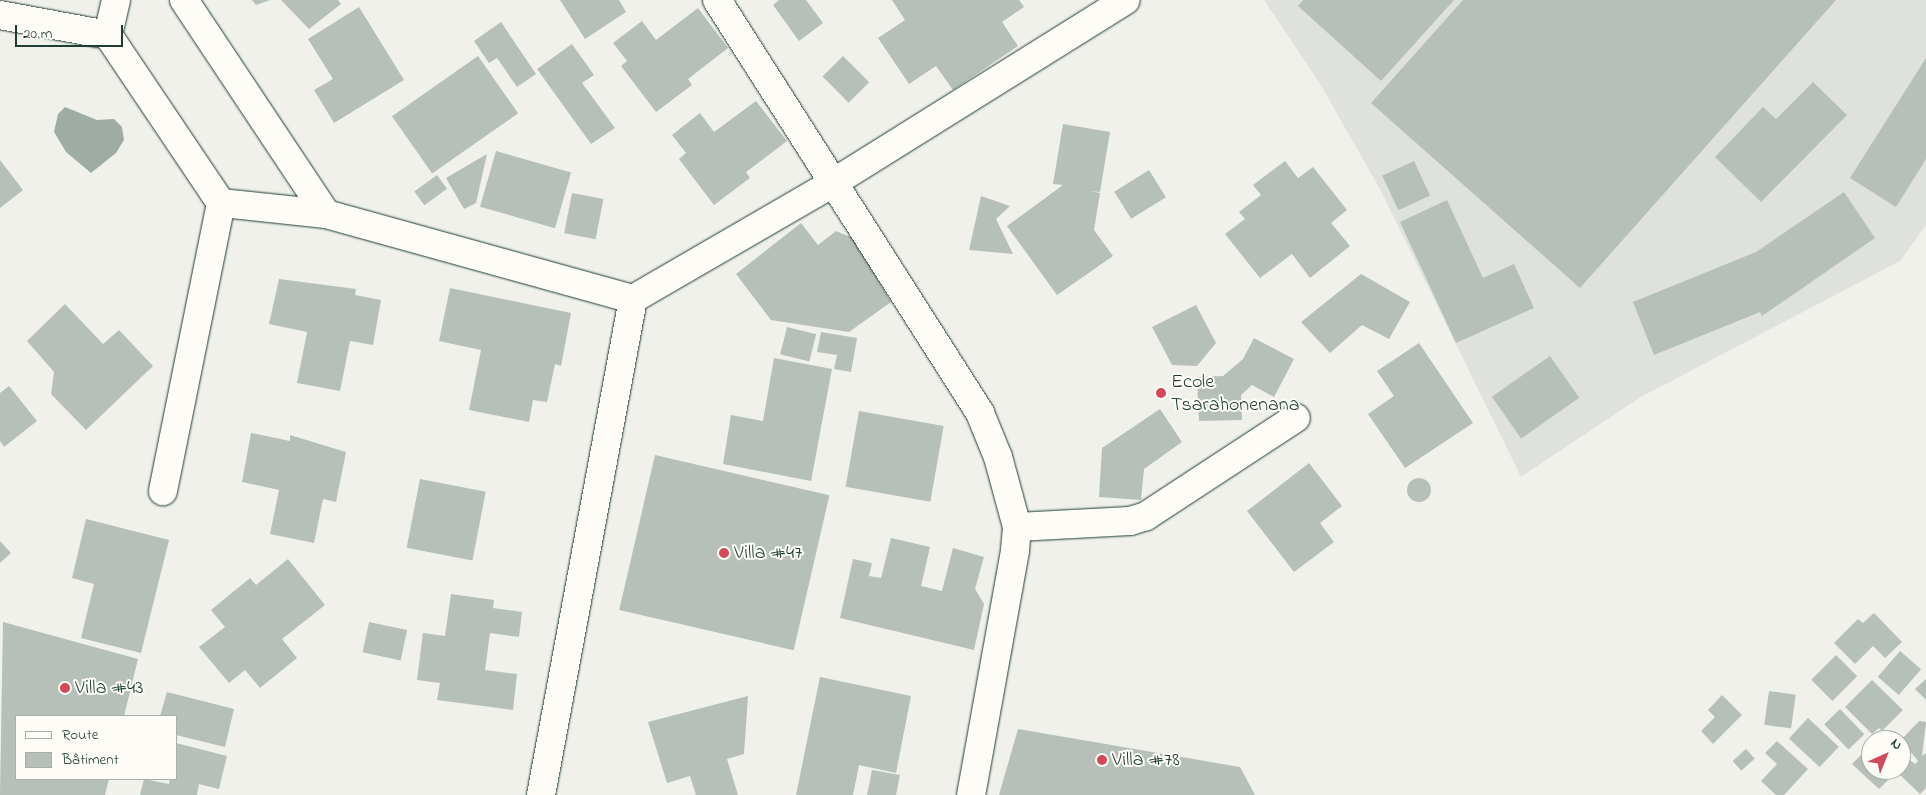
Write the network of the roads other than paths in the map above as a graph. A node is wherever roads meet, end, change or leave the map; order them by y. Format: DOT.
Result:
graph roads {
  1 [pos="116,0"];
  2 [pos="184,0"];
  3 [pos="717,0"];
  4 [pos="1126,0"];
  5 [pos="0,15"];
  6 [pos="108,36"];
  7 [pos="833,184"];
  8 [pos="221,203"];
  9 [pos="326,214"];
  10 [pos="633,299"];
  11 [pos="1296,418"];
  12 [pos="164,491"];
  13 [pos="1016,527"];
  14 [pos="540,795"];
  15 [pos="971,795"];
  1 -- 6 [label="street"];
  2 -- 9 [label="street"];
  3 -- 7 [label="street"];
  4 -- 7 [label="street"];
  5 -- 6 [label="street"];
  6 -- 8 [label="street"];
  7 -- 10 [label="street"];
  7 -- 13 [label="street"];
  8 -- 9 [label="street"];
  8 -- 12 [label="street"];
  9 -- 10 [label="street"];
  10 -- 14 [label="street"];
  11 -- 13 [label="street"];
  13 -- 15 [label="street"];
}
